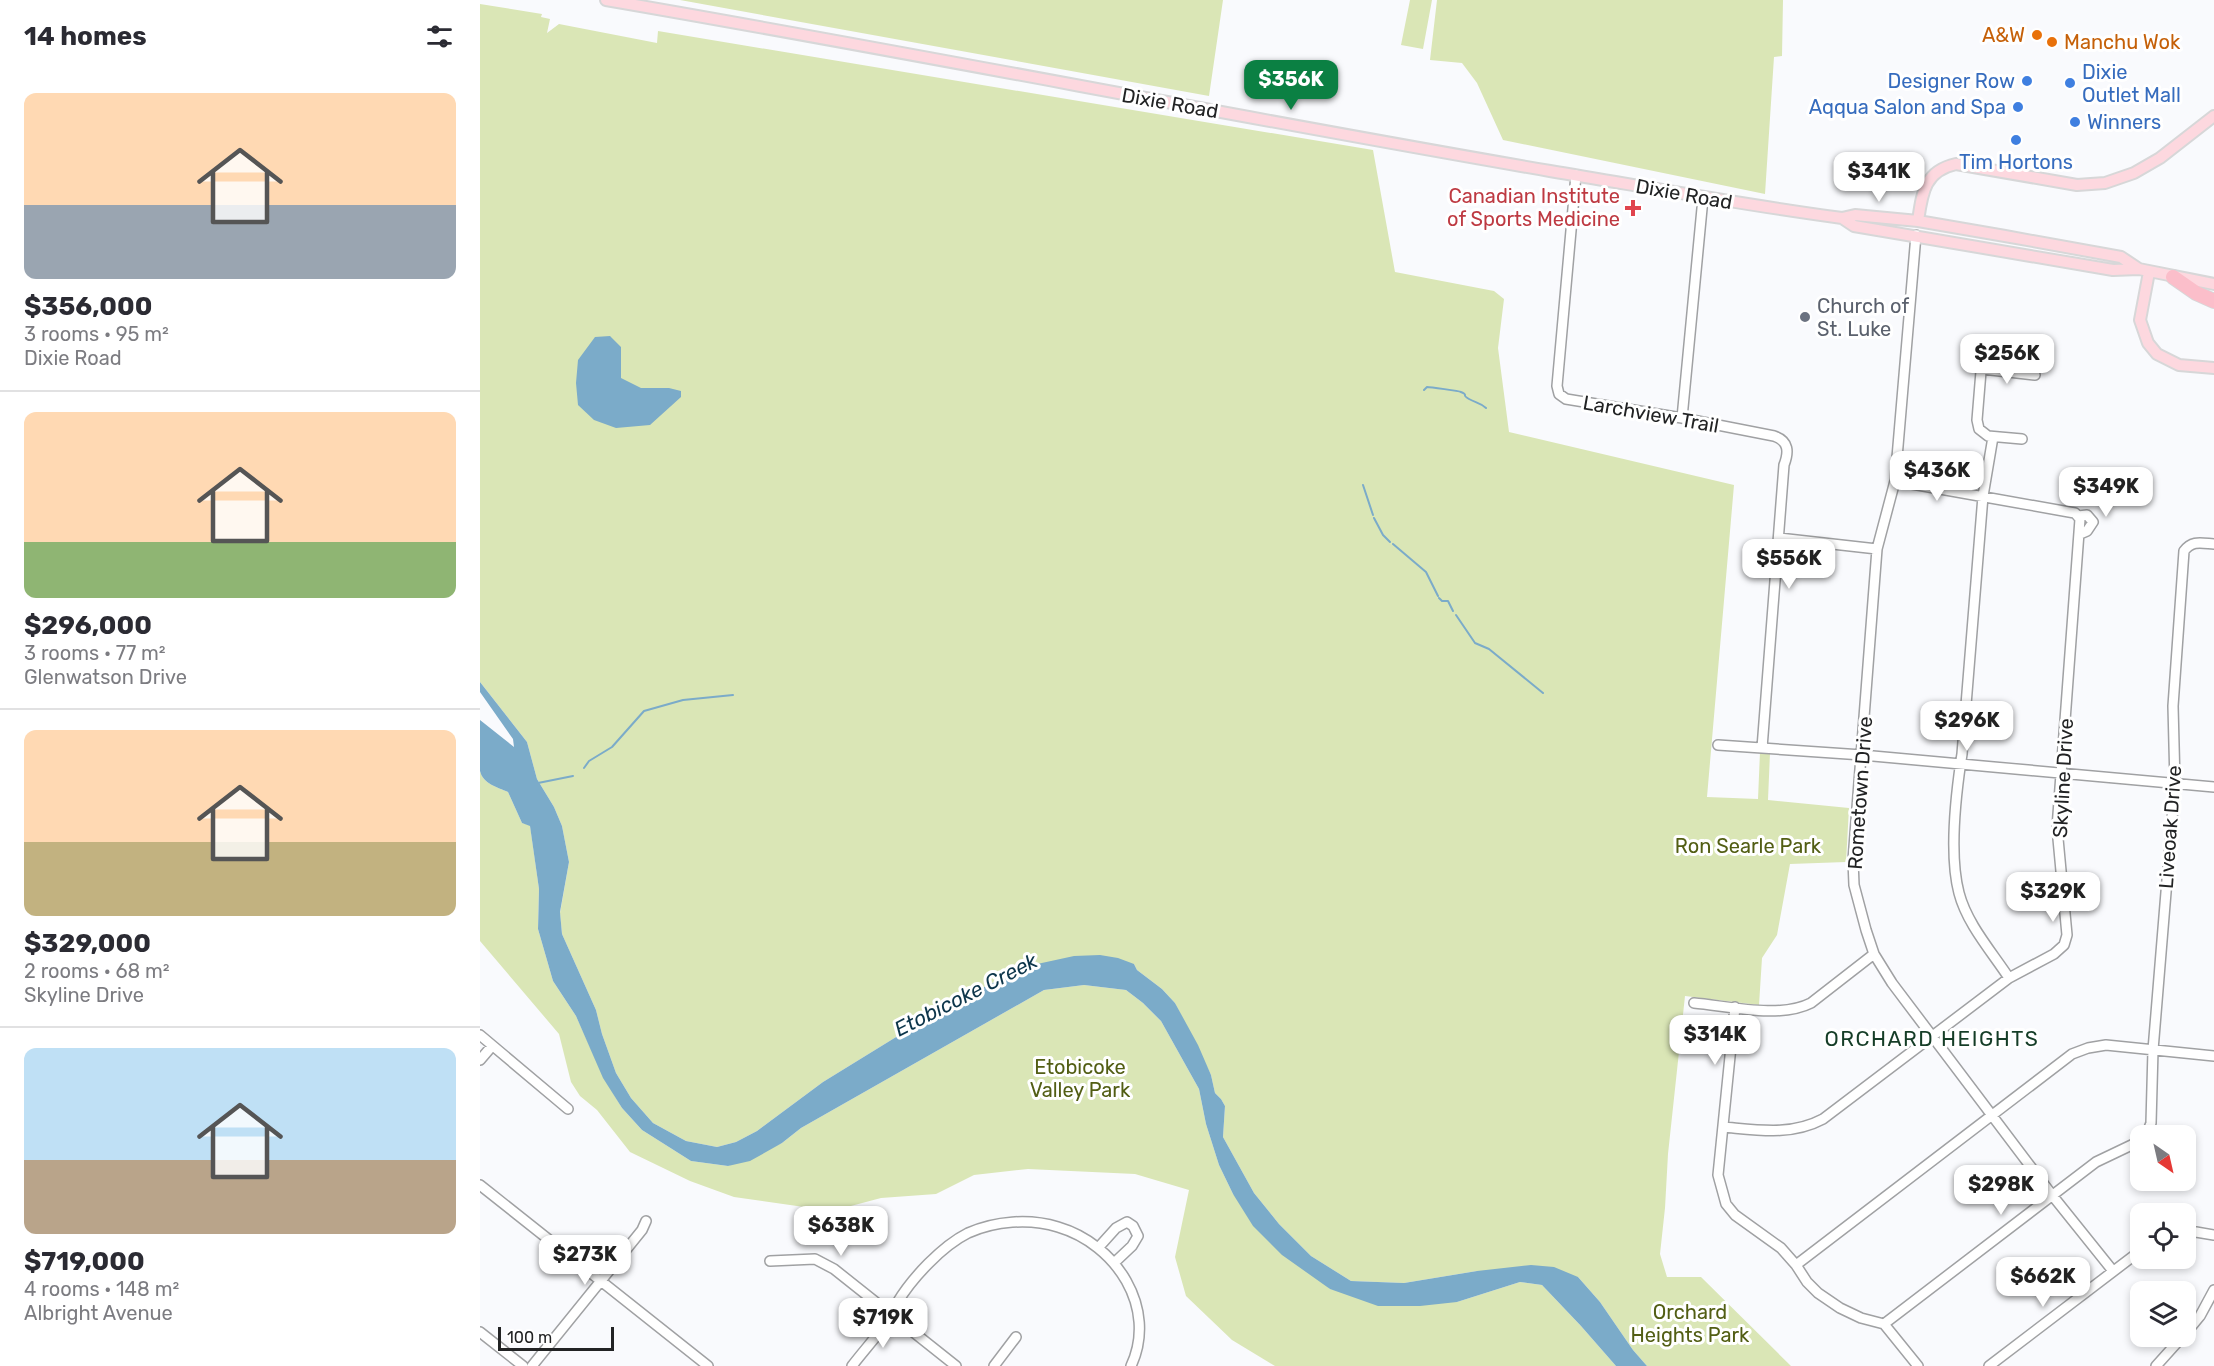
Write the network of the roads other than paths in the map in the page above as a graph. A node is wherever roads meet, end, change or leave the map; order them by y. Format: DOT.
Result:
graph roads {
  1 [pos="606,0"];
  2 [pos="2214,116"];
  3 [pos="1576,175"];
  4 [pos="1703,198"];
  5 [pos="1842,218"];
  6 [pos="1918,221"];
  7 [pos="1917,235"];
  8 [pos="2144,270"];
  9 [pos="2173,277"];
  10 [pos="2214,284"];
  11 [pos="2214,301"];
  12 [pos="1983,347"];
  13 [pos="2214,368"];
  14 [pos="1982,369"];
  15 [pos="2035,375"];
  16 [pos="1682,418"];
  17 [pos="1993,437"];
  18 [pos="2022,440"];
  19 [pos="1895,481"];
  20 [pos="1983,496"];
  21 [pos="1779,538"];
  22 [pos="2214,544"];
  23 [pos="1877,549"];
  24 [pos="1718,745"];
  25 [pos="1762,748"];
  26 [pos="1862,755"];
  27 [pos="1961,765"];
  28 [pos="2061,772"];
  29 [pos="2175,783"];
  30 [pos="2214,787"];
  31 [pos="1874,954"];
  32 [pos="2009,978"];
  33 [pos="1694,1003"];
  34 [pos="1735,1007"];
  35 [pos="480,1035"];
  36 [pos="1931,1036"];
  37 [pos="492,1046"];
  38 [pos="2153,1050"];
  39 [pos="2214,1056"];
  40 [pos="480,1060"];
  41 [pos="568,1109"];
  42 [pos="1992,1115"];
  43 [pos="2150,1125"];
  44 [pos="1723,1127"];
  45 [pos="2130,1146"];
  46 [pos="480,1185"];
  47 [pos="2052,1195"];
  48 [pos="646,1221"];
  49 [pos="2196,1234"];
  50 [pos="2214,1235"];
  51 [pos="1098,1248"];
  52 [pos="2130,1258"];
  53 [pos="770,1261"];
  54 [pos="1114,1263"];
  55 [pos="1796,1265"];
  56 [pos="2113,1271"];
  57 [pos="600,1281"];
  58 [pos="2214,1290"];
  59 [pos="892,1315"];
  60 [pos="2196,1321"];
  61 [pos="1884,1324"];
  62 [pos="480,1332"];
  63 [pos="1016,1337"];
  64 [pos="2173,1347"];
  65 [pos="523,1366"];
  66 [pos="532,1366"];
  67 [pos="708,1366"];
  68 [pos="852,1366"];
  69 [pos="956,1366"];
  70 [pos="994,1366"];
  71 [pos="1131,1366"];
  72 [pos="1918,1366"];
  73 [pos="1989,1366"];
  74 [pos="2156,1366"];
  1 -- 3 [label="main road, Dixie Road"];
  2 -- 6 [label="main road"];
  3 -- 4 [label="main road, Dixie Road"];
  3 -- 16 [label="street, Larchview Trail"];
  4 -- 5 [label="main road, Dixie Road"];
  4 -- 16 [label="street"];
  5 -- 6 [label="main road, Dixie Road"];
  5 -- 7 [label="main road, Dixie Road"];
  6 -- 8 [label="main road, Dixie Road"];
  7 -- 8 [label="main road, Dixie Road"];
  7 -- 19 [label="street, Rometown Drive"];
  8 -- 9 [label="main road, Dixie Road"];
  8 -- 13 [label="main road"];
  9 -- 10 [label="main road, Dixie Road"];
  9 -- 11 [label="highway"];
  12 -- 14 [label="street"];
  14 -- 15 [label="street"];
  14 -- 17 [label="street"];
  16 -- 21 [label="street, Larchview Trail"];
  17 -- 18 [label="street"];
  17 -- 20 [label="street"];
  19 -- 20 [label="street"];
  19 -- 23 [label="street, Rometown Drive"];
  20 -- 27 [label="street"];
  20 -- 28 [label="street, Skyline Drive"];
  21 -- 23 [label="street"];
  21 -- 25 [label="street"];
  22 -- 29 [label="street, Liveoak Drive"];
  23 -- 26 [label="street, Rometown Drive"];
  24 -- 25 [label="street"];
  25 -- 26 [label="street"];
  26 -- 27 [label="street"];
  26 -- 31 [label="street, Rometown Drive"];
  27 -- 28 [label="street"];
  27 -- 32 [label="street"];
  28 -- 29 [label="street"];
  28 -- 32 [label="street, Skyline Drive"];
  29 -- 30 [label="street"];
  29 -- 38 [label="street, Liveoak Drive"];
  31 -- 34 [label="street"];
  31 -- 36 [label="street, Rometown Drive"];
  32 -- 36 [label="street, Skyline Drive"];
  33 -- 34 [label="street"];
  34 -- 44 [label="street"];
  35 -- 37 [label="street"];
  36 -- 42 [label="street, Rometown Drive"];
  36 -- 44 [label="street, Skyline Drive"];
  37 -- 40 [label="street"];
  37 -- 41 [label="street"];
  38 -- 39 [label="street"];
  38 -- 42 [label="street"];
  38 -- 43 [label="street, Liveoak Drive"];
  42 -- 47 [label="street, Rometown Drive"];
  42 -- 55 [label="street"];
  44 -- 55 [label="street"];
  45 -- 47 [label="street"];
  46 -- 57 [label="street"];
  47 -- 56 [label="street, Rometown Drive"];
  47 -- 61 [label="street"];
  48 -- 57 [label="street"];
  49 -- 50 [label="street"];
  51 -- 54 [label="street"];
  51 -- 54 [label="street"];
  51 -- 59 [label="street"];
  52 -- 56 [label="street"];
  53 -- 59 [label="street"];
  54 -- 71 [label="street"];
  55 -- 61 [label="street"];
  56 -- 73 [label="street"];
  57 -- 66 [label="street"];
  57 -- 67 [label="street"];
  58 -- 60 [label="street"];
  59 -- 68 [label="street"];
  59 -- 69 [label="street"];
  61 -- 72 [label="street"];
  62 -- 65 [label="street"];
  63 -- 70 [label="street"];
  64 -- 74 [label="street"];
}
